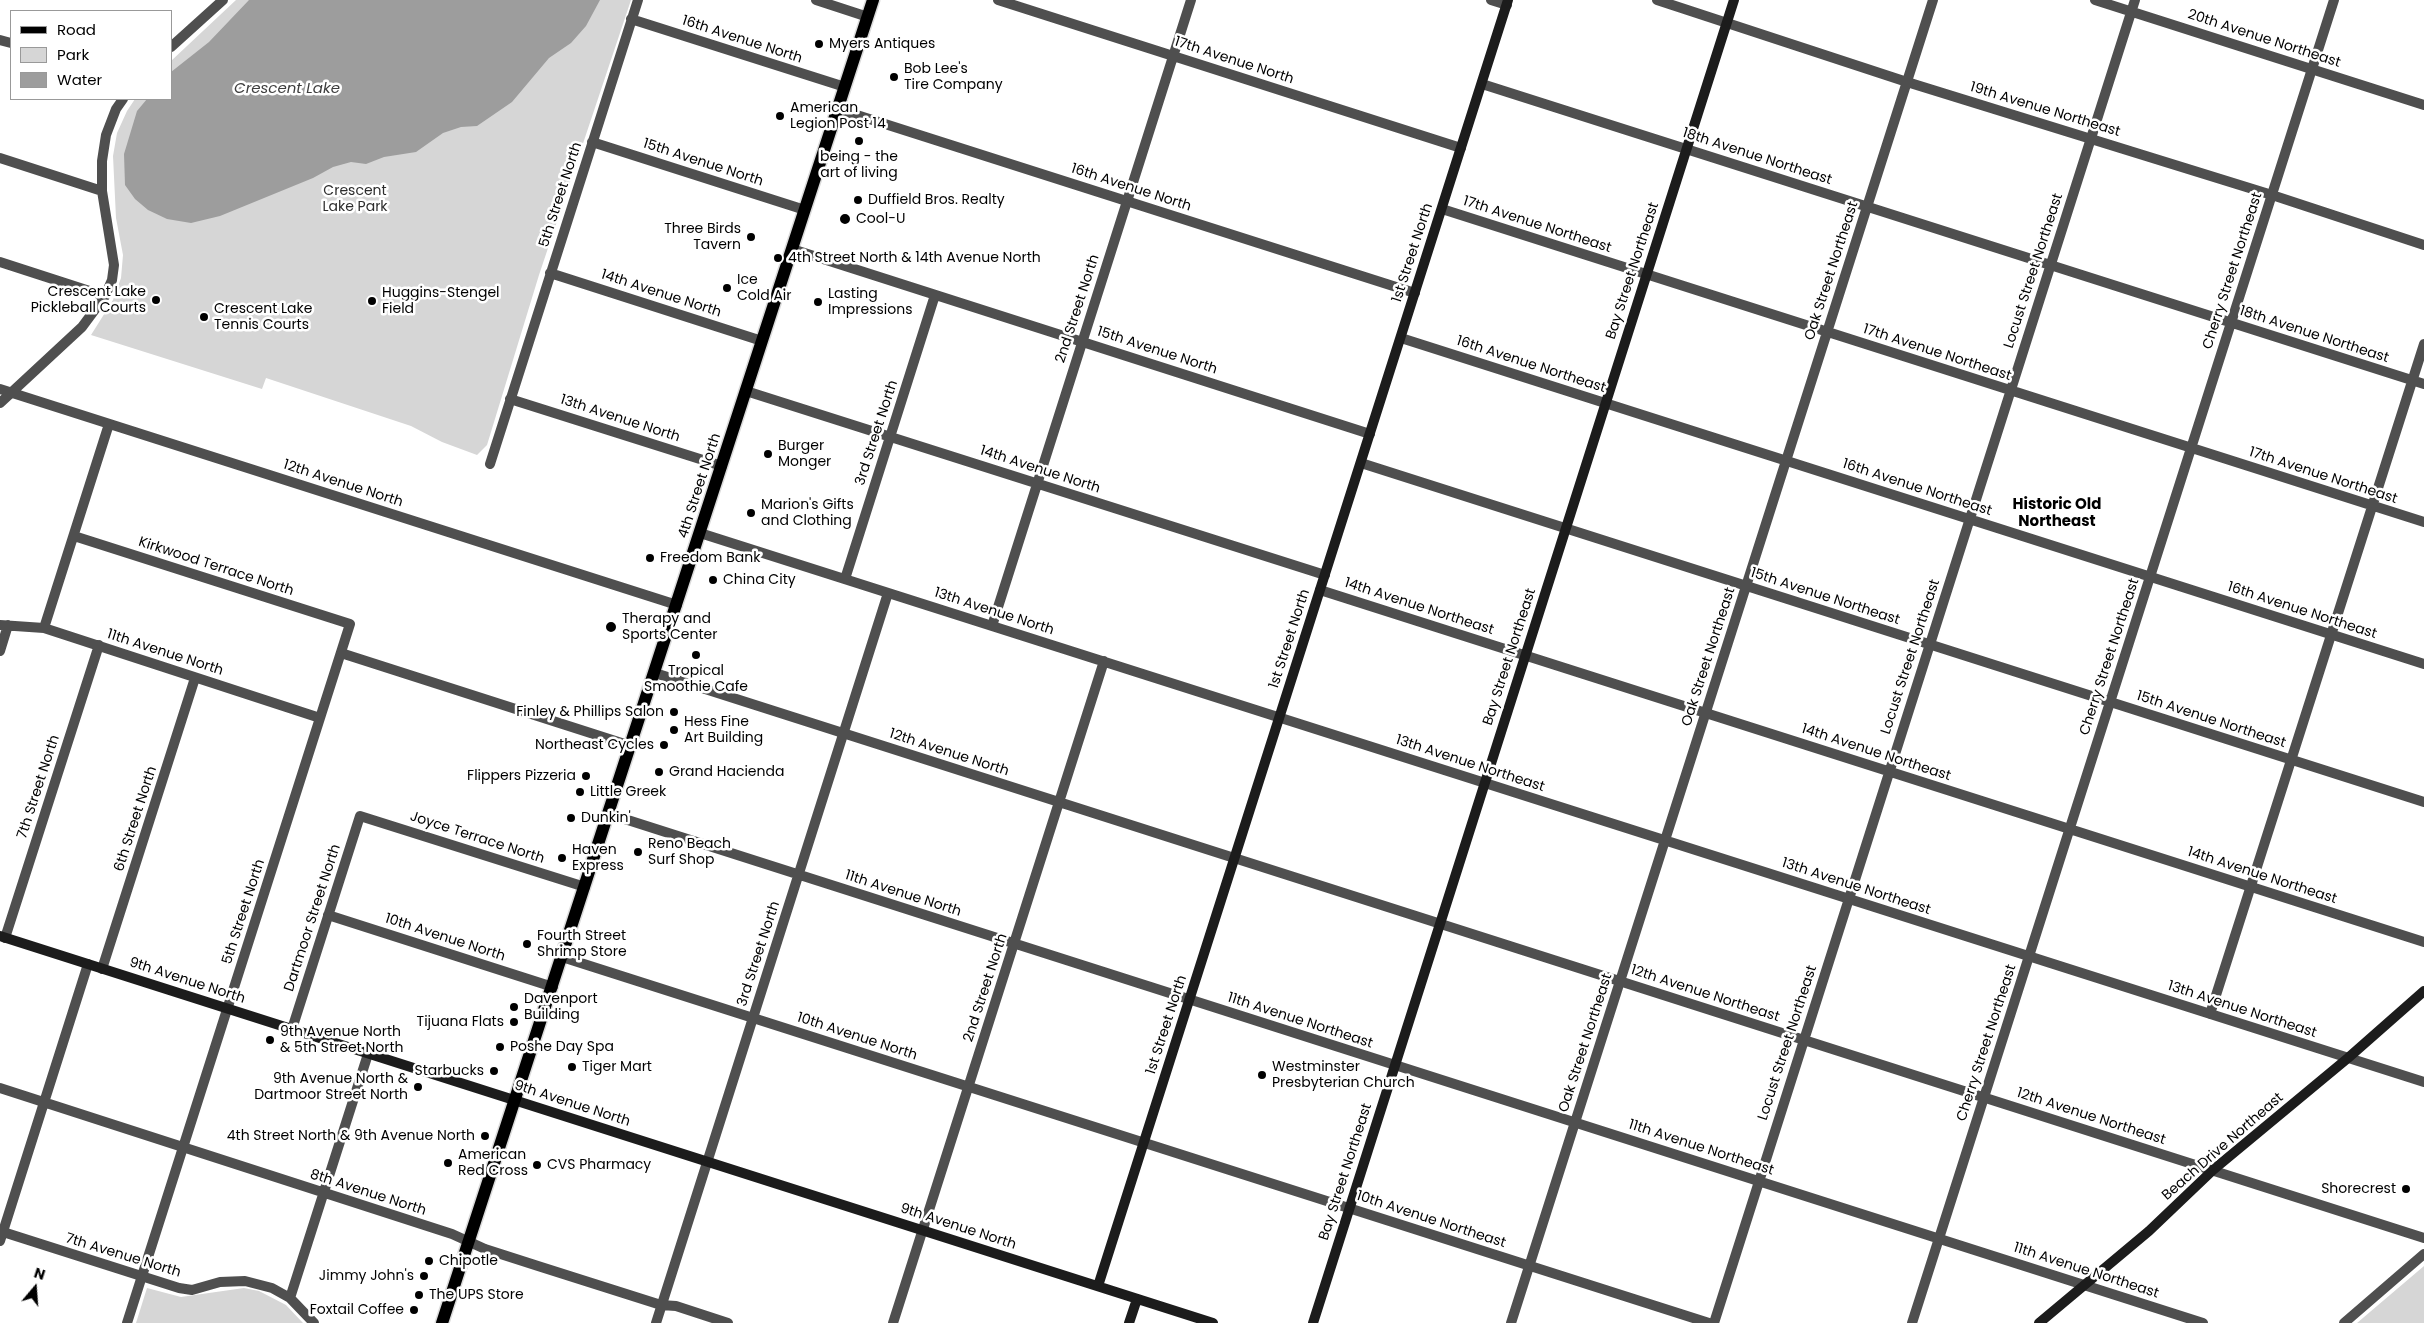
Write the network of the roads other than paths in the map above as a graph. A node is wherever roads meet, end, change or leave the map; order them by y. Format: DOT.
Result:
graph roads {
  1 [pos="222,0"];
  2 [pos="638,0"];
  3 [pos="816,0"];
  4 [pos="873,0"];
  5 [pos="998,0"];
  6 [pos="1191,0"];
  7 [pos="1491,0"];
  8 [pos="1657,0"];
  9 [pos="1734,0"];
  10 [pos="1933,0"];
  11 [pos="2095,0"];
  12 [pos="2135,0"];
  13 [pos="2334,0"];
  14 [pos="1507,3"];
  15 [pos="2132,12"];
  16 [pos="868,16"];
  17 [pos="632,19"];
  18 [pos="1727,22"];
  19 [pos="172,46"];
  20 [pos="1173,56"];
  21 [pos="2312,69"];
  22 [pos="1907,82"];
  23 [pos="1482,84"];
  24 [pos="845,87"];
  25 [pos="123,100"];
  26 [pos="2424,105"];
  27 [pos="838,109"];
  28 [pos="2091,138"];
  29 [pos="592,142"];
  30 [pos="1461,148"];
  31 [pos="1687,149"];
  32 [pos="0,158"];
  33 [pos="102,191"];
  34 [pos="2272,195"];
  35 [pos="1127,201"];
  36 [pos="1867,207"];
  37 [pos="1442,209"];
  38 [pos="805,210"];
  39 [pos="2424,245"];
  40 [pos="792,249"];
  41 [pos="0,262"];
  42 [pos="2051,266"];
  43 [pos="550,273"];
  44 [pos="1647,275"];
  45 [pos="1415,293"];
  46 [pos="935,295"];
  47 [pos="105,296"];
  48 [pos="2231,323"];
  49 [pos="1827,332"];
  50 [pos="1401,338"];
  51 [pos="762,341"];
  52 [pos="1082,342"];
  53 [pos="2424,344"];
  54 [pos="2412,381"];
  55 [pos="2424,384"];
  56 [pos="0,389"];
  57 [pos="746,391"];
  58 [pos="2011,391"];
  59 [pos="11,392"];
  60 [pos="510,399"];
  61 [pos="0,403"];
  62 [pos="1606,403"];
  63 [pos="110,424"];
  64 [pos="1370,434"];
  65 [pos="890,436"];
  66 [pos="2191,448"];
  67 [pos="1786,461"];
  68 [pos="1361,463"];
  69 [pos="490,464"];
  70 [pos="722,466"];
  71 [pos="1037,483"];
  72 [pos="2372,506"];
  73 [pos="1970,519"];
  74 [pos="2424,522"];
  75 [pos="1566,529"];
  76 [pos="700,532"];
  77 [pos="74,536"];
  78 [pos="1325,575"];
  79 [pos="2150,577"];
  80 [pos="845,579"];
  81 [pos="1746,586"];
  82 [pos="1320,590"];
  83 [pos="888,593"];
  84 [pos="677,604"];
  85 [pos="350,624"];
  86 [pos="4,625"];
  87 [pos="992,626"];
  88 [pos="44,628"];
  89 [pos="2332,635"];
  90 [pos="99,645"];
  91 [pos="1930,645"];
  92 [pos="0,651"];
  93 [pos="341,653"];
  94 [pos="1526,655"];
  95 [pos="1104,661"];
  96 [pos="2424,664"];
  97 [pos="654,673"];
  98 [pos="195,678"];
  99 [pos="2110,702"];
  100 [pos="1706,713"];
  101 [pos="1280,717"];
  102 [pos="320,718"];
  103 [pos="844,734"];
  104 [pos="631,746"];
  105 [pos="2292,760"];
  106 [pos="1890,771"];
  107 [pos="1485,783"];
  108 [pos="1059,802"];
  109 [pos="2424,802"];
  110 [pos="609,814"];
  111 [pos="360,816"];
  112 [pos="2070,829"];
  113 [pos="1665,840"];
  114 [pos="1235,858"];
  115 [pos="798,875"];
  116 [pos="2251,887"];
  117 [pos="585,888"];
  118 [pos="1849,899"];
  119 [pos="328,915"];
  120 [pos="1440,924"];
  121 [pos="3,937"];
  122 [pos="2424,942"];
  123 [pos="1014,944"];
  124 [pos="2029,956"];
  125 [pos="562,957"];
  126 [pos="88,964"];
  127 [pos="102,969"];
  128 [pos="1620,981"];
  129 [pos="553,987"];
  130 [pos="2424,991"];
  131 [pos="1190,1000"];
  132 [pos="227,1009"];
  133 [pos="2210,1014"];
  134 [pos="753,1018"];
  135 [pos="292,1029"];
  136 [pos="1804,1040"];
  137 [pos="368,1054"];
  138 [pos="2348,1058"];
  139 [pos="1395,1065"];
  140 [pos="2424,1082"];
  141 [pos="969,1087"];
  142 [pos="0,1088"];
  143 [pos="1984,1097"];
  144 [pos="516,1101"];
  145 [pos="44,1103"];
  146 [pos="1575,1123"];
  147 [pos="1144,1143"];
  148 [pos="183,1147"];
  149 [pos="707,1162"];
  150 [pos="2213,1170"];
  151 [pos="1759,1181"];
  152 [pos="324,1193"];
  153 [pos="1349,1208"];
  154 [pos="923,1230"];
  155 [pos="1,1235"];
  156 [pos="2424,1238"];
  157 [pos="1939,1239"];
  158 [pos="470,1242"];
  159 [pos="2424,1254"];
  160 [pos="1530,1266"];
  161 [pos="142,1276"];
  162 [pos="2084,1285"];
  163 [pos="1098,1286"];
  164 [pos="290,1298"];
  165 [pos="1136,1299"];
  166 [pos="661,1305"];
  167 [pos="127,1323"];
  168 [pos="314,1323"];
  169 [pos="442,1323"];
  170 [pos="656,1323"];
  171 [pos="728,1323"];
  172 [pos="893,1323"];
  173 [pos="1129,1323"];
  174 [pos="1213,1323"];
  175 [pos="1313,1323"];
  176 [pos="1511,1323"];
  177 [pos="1709,1323"];
  178 [pos="1714,1323"];
  179 [pos="1912,1323"];
  180 [pos="2039,1323"];
  181 [pos="2203,1323"];
  182 [pos="2344,1323"];
  1 -- 19 [label="street"];
  2 -- 17 [label="street, 5th Street North"];
  3 -- 16 [label="street"];
  4 -- 16 [label="main road, 4th Street North"];
  5 -- 20 [label="street, 17th Avenue North"];
  6 -- 20 [label="street, 2nd Street North"];
  7 -- 14 [label="street"];
  8 -- 18 [label="street, 19th Avenue Northeast"];
  9 -- 18 [label="street, Bay Street Northeast"];
  10 -- 22 [label="street, Oak Street Northeast"];
  11 -- 15 [label="street, 20th Avenue Northeast"];
  12 -- 15 [label="street, Locust Street Northeast"];
  13 -- 21 [label="street, Cherry Street Northeast"];
  14 -- 23 [label="street, 1st Street North"];
  15 -- 21 [label="street, 20th Avenue Northeast"];
  15 -- 28 [label="street, Locust Street Northeast"];
  16 -- 24 [label="main road, 4th Street North"];
  17 -- 24 [label="street, 16th Avenue North"];
  17 -- 29 [label="street, 5th Street North"];
  18 -- 22 [label="street, 19th Avenue Northeast"];
  18 -- 31 [label="street, Bay Street Northeast"];
  20 -- 30 [label="street, 17th Avenue North"];
  20 -- 35 [label="street, 2nd Street North"];
  21 -- 26 [label="street, 20th Avenue Northeast"];
  21 -- 34 [label="street, Cherry Street Northeast"];
  22 -- 28 [label="street, 19th Avenue Northeast"];
  22 -- 36 [label="street, Oak Street Northeast"];
  23 -- 30 [label="street, 1st Street North"];
  23 -- 31 [label="street, 18th Avenue Northeast"];
  24 -- 27 [label="main road, 4th Street North"];
  25 -- 33 [label="street"];
  27 -- 35 [label="street, 16th Avenue North"];
  27 -- 38 [label="main road, 4th Street North"];
  28 -- 34 [label="street, 19th Avenue Northeast"];
  28 -- 42 [label="street, Locust Street Northeast"];
  29 -- 38 [label="street, 15th Avenue North"];
  29 -- 43 [label="street, 5th Street North"];
  30 -- 37 [label="street, 1st Street North"];
  31 -- 36 [label="street, 18th Avenue Northeast"];
  31 -- 44 [label="street, Bay Street Northeast"];
  32 -- 33 [label="street"];
  33 -- 47 [label="street"];
  34 -- 39 [label="street, 19th Avenue Northeast"];
  34 -- 48 [label="street, Cherry Street Northeast"];
  35 -- 45 [label="street, 16th Avenue North"];
  35 -- 52 [label="street, 2nd Street North"];
  36 -- 42 [label="street, 18th Avenue Northeast"];
  36 -- 49 [label="street, Oak Street Northeast"];
  37 -- 44 [label="street, 17th Avenue Northeast"];
  37 -- 45 [label="street, 1st Street North"];
  38 -- 40 [label="main road, 4th Street North"];
  40 -- 46 [label="street, 15th Avenue North"];
  40 -- 51 [label="main road, 4th Street North"];
  41 -- 47 [label="street"];
  42 -- 48 [label="street, 18th Avenue Northeast"];
  42 -- 58 [label="street, Locust Street Northeast"];
  43 -- 51 [label="street, 14th Avenue North"];
  43 -- 60 [label="street, 5th Street North"];
  44 -- 49 [label="street, 17th Avenue Northeast"];
  44 -- 62 [label="street, Bay Street Northeast"];
  45 -- 50 [label="street, 1st Street North"];
  46 -- 52 [label="street, 15th Avenue North"];
  46 -- 65 [label="street, 3rd Street North"];
  47 -- 59 [label="street"];
  48 -- 54 [label="street, 18th Avenue Northeast"];
  48 -- 66 [label="street, Cherry Street Northeast"];
  49 -- 58 [label="street, 17th Avenue Northeast"];
  49 -- 67 [label="street, Oak Street Northeast"];
  50 -- 62 [label="street, 16th Avenue Northeast"];
  50 -- 64 [label="street, 1st Street North"];
  51 -- 57 [label="main road, 4th Street North"];
  52 -- 64 [label="street, 15th Avenue North"];
  52 -- 71 [label="street, 2nd Street North"];
  53 -- 54 [label="street"];
  54 -- 55 [label="street, 18th Avenue Northeast"];
  54 -- 72 [label="street"];
  56 -- 59 [label="street, 12th Avenue North"];
  57 -- 65 [label="street, 14th Avenue North"];
  57 -- 70 [label="main road, 4th Street North"];
  58 -- 66 [label="street, 17th Avenue Northeast"];
  58 -- 73 [label="street, Locust Street Northeast"];
  59 -- 61 [label="street"];
  59 -- 63 [label="street, 12th Avenue North"];
  60 -- 69 [label="street, 5th Street North"];
  60 -- 70 [label="street, 13th Avenue North"];
  62 -- 67 [label="street, 16th Avenue Northeast"];
  62 -- 75 [label="street, Bay Street Northeast"];
  63 -- 77 [label="street"];
  63 -- 84 [label="street, 12th Avenue North"];
  64 -- 68 [label="street, 1st Street North"];
  65 -- 71 [label="street, 14th Avenue North"];
  65 -- 80 [label="street, 3rd Street North"];
  66 -- 72 [label="street, 17th Avenue Northeast"];
  66 -- 79 [label="street, Cherry Street Northeast"];
  67 -- 73 [label="street, 16th Avenue Northeast"];
  67 -- 81 [label="street, Oak Street Northeast"];
  68 -- 75 [label="street, 15th Avenue Northeast"];
  68 -- 78 [label="street, 1st Street North"];
  70 -- 76 [label="main road, 4th Street North"];
  71 -- 78 [label="street, 14th Avenue North"];
  71 -- 87 [label="street, 2nd Street North"];
  72 -- 74 [label="street, 17th Avenue Northeast"];
  72 -- 89 [label="street"];
  73 -- 79 [label="street, 16th Avenue Northeast"];
  73 -- 91 [label="street, Locust Street Northeast"];
  75 -- 81 [label="street, 15th Avenue Northeast"];
  75 -- 94 [label="street, Bay Street Northeast"];
  76 -- 80 [label="street, 13th Avenue North"];
  76 -- 84 [label="main road, 4th Street North"];
  77 -- 85 [label="street, Kirkwood Terrace North"];
  77 -- 88 [label="street"];
  78 -- 82 [label="street, 1st Street North"];
  79 -- 89 [label="street, 16th Avenue Northeast"];
  79 -- 99 [label="street, Cherry Street Northeast"];
  80 -- 83 [label="street, 13th Avenue North"];
  81 -- 91 [label="street, 15th Avenue Northeast"];
  81 -- 100 [label="street, Oak Street Northeast"];
  82 -- 94 [label="street, 14th Avenue Northeast"];
  82 -- 101 [label="street, 1st Street North"];
  83 -- 87 [label="street, 13th Avenue North"];
  83 -- 103 [label="street, 3rd Street North"];
  84 -- 97 [label="main road, 4th Street North"];
  85 -- 93 [label="street, 5th Street North"];
  86 -- 88 [label="street, 11th Avenue North"];
  86 -- 92 [label="street"];
  87 -- 95 [label="street, 13th Avenue North"];
  88 -- 90 [label="street, 11th Avenue North"];
  89 -- 96 [label="street, 16th Avenue Northeast"];
  89 -- 105 [label="street"];
  90 -- 98 [label="street, 11th Avenue North"];
  90 -- 121 [label="street, 7th Street North"];
  91 -- 99 [label="street, 15th Avenue Northeast"];
  91 -- 106 [label="street, Locust Street Northeast"];
  93 -- 102 [label="street, 5th Street North"];
  93 -- 104 [label="street"];
  94 -- 100 [label="street, 14th Avenue Northeast"];
  94 -- 107 [label="street, Bay Street Northeast"];
  95 -- 101 [label="street, 13th Avenue North"];
  95 -- 108 [label="street, 2nd Street North"];
  97 -- 103 [label="street, 12th Avenue North"];
  97 -- 104 [label="main road, 4th Street North"];
  98 -- 102 [label="street, 11th Avenue North"];
  98 -- 127 [label="street, 6th Street North"];
  99 -- 105 [label="street, 15th Avenue Northeast"];
  99 -- 112 [label="street, Cherry Street Northeast"];
  100 -- 106 [label="street, 14th Avenue Northeast"];
  100 -- 113 [label="street, Oak Street Northeast"];
  101 -- 107 [label="street, 13th Avenue Northeast"];
  101 -- 114 [label="street, 1st Street North"];
  102 -- 132 [label="street, 5th Street North"];
  103 -- 108 [label="street, 12th Avenue North"];
  103 -- 115 [label="street, 3rd Street North"];
  104 -- 110 [label="main road, 4th Street North"];
  105 -- 109 [label="street, 15th Avenue Northeast"];
  105 -- 116 [label="street"];
  106 -- 112 [label="street, 14th Avenue Northeast"];
  106 -- 118 [label="street, Locust Street Northeast"];
  107 -- 113 [label="street, 13th Avenue Northeast"];
  107 -- 120 [label="street, Bay Street Northeast"];
  108 -- 114 [label="street, 12th Avenue North"];
  108 -- 123 [label="street, 2nd Street North"];
  110 -- 115 [label="street, 11th Avenue North"];
  110 -- 117 [label="main road, 4th Street North"];
  111 -- 117 [label="street, Joyce Terrace North"];
  111 -- 119 [label="street, Dartmoor Street North"];
  112 -- 116 [label="street, 14th Avenue Northeast"];
  112 -- 124 [label="street, Cherry Street Northeast"];
  113 -- 118 [label="street, 13th Avenue Northeast"];
  113 -- 128 [label="street, Oak Street Northeast"];
  114 -- 120 [label="street, 12th Avenue Northeast"];
  114 -- 131 [label="street, 1st Street North"];
  115 -- 123 [label="street, 11th Avenue North"];
  115 -- 134 [label="street, 3rd Street North"];
  116 -- 122 [label="street, 14th Avenue Northeast"];
  116 -- 133 [label="street"];
  117 -- 125 [label="main road, 4th Street North"];
  118 -- 124 [label="street, 13th Avenue Northeast"];
  118 -- 136 [label="street, Locust Street Northeast"];
  119 -- 129 [label="street, 10th Avenue North"];
  119 -- 135 [label="street, Dartmoor Street North"];
  120 -- 128 [label="street, 12th Avenue Northeast"];
  120 -- 139 [label="street, Bay Street Northeast"];
  121 -- 126 [label="street, 9th Avenue North"];
  123 -- 131 [label="street, 11th Avenue North"];
  123 -- 141 [label="street, 2nd Street North"];
  124 -- 133 [label="street, 13th Avenue Northeast"];
  124 -- 143 [label="street, Cherry Street Northeast"];
  125 -- 129 [label="main road, 4th Street North"];
  125 -- 134 [label="street, 10th Avenue North"];
  126 -- 127 [label="street, 9th Avenue North"];
  126 -- 145 [label="street"];
  127 -- 132 [label="street, 9th Avenue North"];
  128 -- 136 [label="street, 12th Avenue Northeast"];
  128 -- 146 [label="street, Oak Street Northeast"];
  129 -- 144 [label="main road, 4th Street North"];
  130 -- 138 [label="street, Beach Drive Northeast"];
  131 -- 139 [label="street, 11th Avenue Northeast"];
  131 -- 147 [label="street, 1st Street North"];
  132 -- 135 [label="street, 9th Avenue North"];
  132 -- 148 [label="street, 5th Street North"];
  133 -- 138 [label="street, 13th Avenue Northeast"];
  134 -- 141 [label="street, 10th Avenue North"];
  134 -- 149 [label="street, 3rd Street North"];
  135 -- 137 [label="street, 9th Avenue North"];
  136 -- 143 [label="street, 12th Avenue Northeast"];
  136 -- 151 [label="street, Locust Street Northeast"];
  137 -- 144 [label="street, 9th Avenue North"];
  137 -- 152 [label="street"];
  138 -- 140 [label="street, 13th Avenue Northeast"];
  138 -- 150 [label="street, Beach Drive Northeast"];
  139 -- 146 [label="street, 11th Avenue Northeast"];
  139 -- 153 [label="street, Bay Street Northeast"];
  141 -- 147 [label="street, 10th Avenue North"];
  141 -- 154 [label="street, 2nd Street North"];
  142 -- 145 [label="street, 8th Avenue North"];
  143 -- 150 [label="street, 12th Avenue Northeast"];
  143 -- 157 [label="street, Cherry Street Northeast"];
  144 -- 149 [label="street, 9th Avenue North"];
  144 -- 158 [label="main road, 4th Street North"];
  145 -- 148 [label="street, 8th Avenue North"];
  145 -- 155 [label="street"];
  146 -- 151 [label="street, 11th Avenue Northeast"];
  146 -- 160 [label="street, Oak Street Northeast"];
  147 -- 153 [label="street, 10th Avenue Northeast"];
  147 -- 163 [label="street, 1st Street North"];
  148 -- 152 [label="street, 8th Avenue North"];
  148 -- 161 [label="street, 5th Street North"];
  149 -- 154 [label="street, 9th Avenue North"];
  149 -- 166 [label="street, 3rd Street North"];
  150 -- 156 [label="street, 12th Avenue Northeast"];
  150 -- 162 [label="street, Beach Drive Northeast"];
  151 -- 157 [label="street, 11th Avenue Northeast"];
  151 -- 178 [label="street, Locust Street Northeast"];
  152 -- 158 [label="street, 8th Avenue North"];
  152 -- 164 [label="street"];
  153 -- 160 [label="street, 10th Avenue Northeast"];
  153 -- 175 [label="street, Bay Street Northeast"];
  154 -- 163 [label="street, 9th Avenue North"];
  154 -- 172 [label="street, 2nd Street North"];
  155 -- 161 [label="street, 7th Avenue North"];
  157 -- 162 [label="street, 11th Avenue Northeast"];
  157 -- 179 [label="street, Cherry Street Northeast"];
  158 -- 166 [label="street, 8th Avenue North"];
  158 -- 169 [label="main road, 4th Street North"];
  159 -- 182 [label="street"];
  160 -- 176 [label="street, Oak Street Northeast"];
  160 -- 177 [label="street, 10th Avenue Northeast"];
  161 -- 164 [label="street, 7th Avenue North"];
  161 -- 167 [label="street, 5th Street North"];
  162 -- 180 [label="street, Beach Drive Northeast"];
  162 -- 181 [label="street, 11th Avenue Northeast"];
  163 -- 165 [label="street, 9th Avenue North"];
  164 -- 168 [label="street, 7th Avenue North"];
  165 -- 173 [label="street"];
  165 -- 174 [label="street, 9th Avenue North"];
  166 -- 170 [label="street, 3rd Street North"];
  166 -- 171 [label="street, 8th Avenue North"];
}
